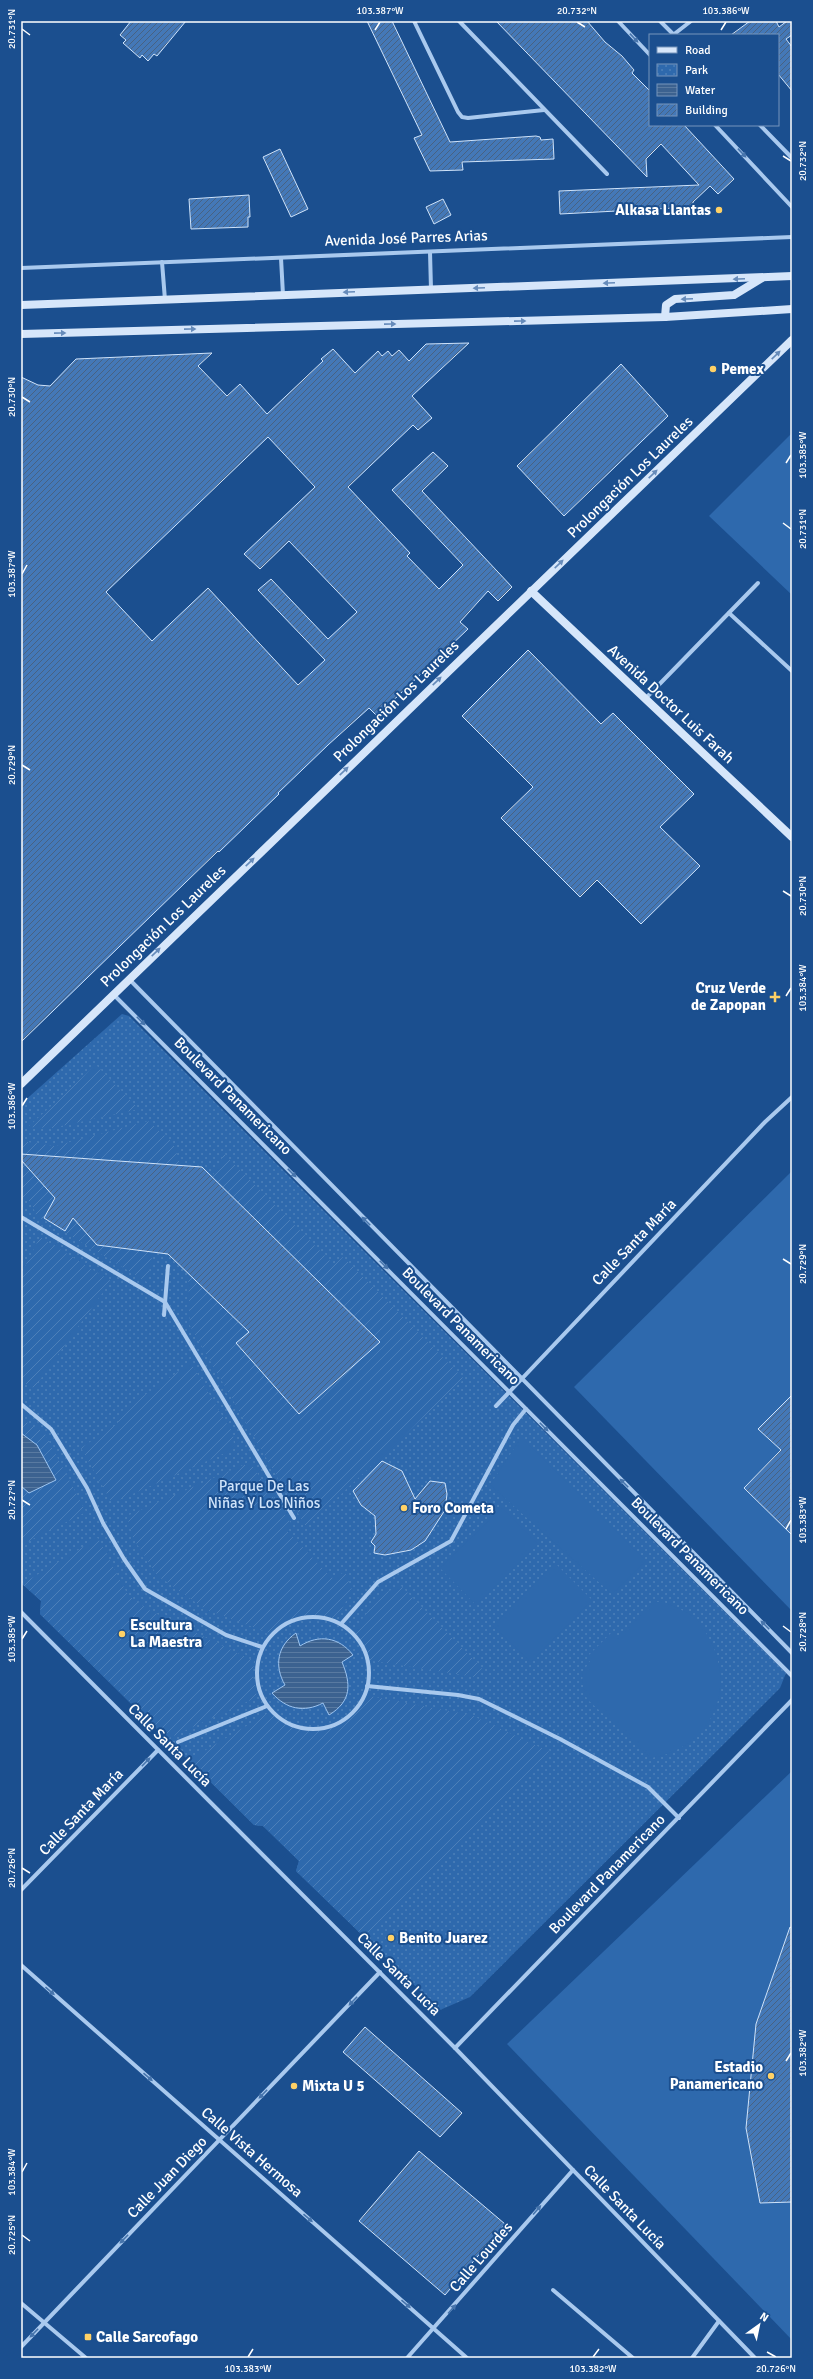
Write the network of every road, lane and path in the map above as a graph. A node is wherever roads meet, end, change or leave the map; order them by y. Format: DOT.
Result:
graph roads {
  1 [pos="414,21"];
  2 [pos="459,21"];
  3 [pos="618,21"];
  4 [pos="660,21"];
  5 [pos="691,21"];
  6 [pos="672,34"];
  7 [pos="674,34"];
  8 [pos="649,53"];
  9 [pos="544,110"];
  10 [pos="717,126"];
  11 [pos="761,126"];
  12 [pos="792,151"];
  13 [pos="788,154"];
  14 [pos="792,158"];
  15 [pos="607,174"];
  16 [pos="792,207"];
  17 [pos="792,237"];
  18 [pos="430,252"];
  19 [pos="281,258"];
  20 [pos="162,262"];
  21 [pos="21,268"];
  22 [pos="792,276"];
  23 [pos="762,278"];
  24 [pos="431,289"];
  25 [pos="284,295"];
  26 [pos="165,300"];
  27 [pos="21,305"];
  28 [pos="792,309"];
  29 [pos="665,317"];
  30 [pos="21,334"];
  31 [pos="792,340"];
  32 [pos="758,583"];
  33 [pos="531,591"];
  34 [pos="729,613"];
  35 [pos="792,672"];
  36 [pos="645,699"];
  37 [pos="792,837"];
  38 [pos="128,979"];
  39 [pos="113,994"];
  40 [pos="21,1084"];
  41 [pos="792,1097"];
  42 [pos="21,1217"];
  43 [pos="168,1266"];
  44 [pos="165,1302"];
  45 [pos="164,1315"];
  46 [pos="521,1378"];
  47 [pos="509,1391"];
  48 [pos="21,1404"];
  49 [pos="496,1406"];
  50 [pos="526,1409"];
  51 [pos="294,1518"];
  52 [pos="21,1612"];
  53 [pos="341,1624"];
  54 [pos="262,1647"];
  55 [pos="792,1653"];
  56 [pos="792,1676"];
  57 [pos="367,1686"];
  58 [pos="792,1700"];
  59 [pos="267,1706"];
  60 [pos="178,1742"];
  61 [pos="158,1750"];
  62 [pos="679,1818"];
  63 [pos="21,1890"];
  64 [pos="21,1965"];
  65 [pos="380,1972"];
  66 [pos="455,2048"];
  67 [pos="219,2140"];
  68 [pos="573,2170"];
  69 [pos="552,2290"];
  70 [pos="21,2303"];
  71 [pos="719,2321"];
  72 [pos="44,2322"];
  73 [pos="434,2330"];
  74 [pos="21,2347"];
  75 [pos="86,2358"];
  76 [pos="407,2358"];
  77 [pos="467,2358"];
  78 [pos="633,2358"];
  79 [pos="692,2358"];
  80 [pos="755,2358"];
  1 -- 9 [label="street"];
  2 -- 9 [label="street"];
  3 -- 8 [label="street, one-way"];
  4 -- 6 [label="street"];
  5 -- 7 [label="street"];
  9 -- 15 [label="street"];
  10 -- 16 [label="street, one-way"];
  11 -- 13 [label="street"];
  12 -- 13 [label="street"];
  13 -- 14 [label="street"];
  17 -- 18 [label="street, Avenida José Parres Arias"];
  18 -- 19 [label="street, Avenida José Parres Arias"];
  18 -- 24 [label="street"];
  19 -- 20 [label="street, Avenida José Parres Arias"];
  19 -- 25 [label="street"];
  20 -- 21 [label="street, Avenida José Parres Arias"];
  20 -- 26 [label="street"];
  22 -- 23 [label="main road"];
  23 -- 24 [label="main road, one-way"];
  23 -- 29 [label="main road, one-way"];
  24 -- 25 [label="main road, one-way"];
  25 -- 26 [label="main road"];
  26 -- 27 [label="main road"];
  28 -- 29 [label="main road"];
  30 -- 29 [label="main road, one-way"];
  33 -- 31 [label="main road, Prolongación Los Laureles, one-way"];
  32 -- 34 [label="street"];
  33 -- 36 [label="main road, Avenida Doctor Luis Farah"];
  38 -- 33 [label="main road, Prolongación Los Laureles, one-way"];
  34 -- 35 [label="street"];
  34 -- 36 [label="street"];
  36 -- 37 [label="main road, Avenida Doctor Luis Farah"];
  38 -- 39 [label="main road, Prolongación Los Laureles"];
  46 -- 38 [label="street, Boulevard Panamericano, one-way"];
  39 -- 40 [label="main road, Prolongación Los Laureles"];
  39 -- 47 [label="street, Boulevard Panamericano, one-way"];
  41 -- 46 [label="street, Calle Santa María"];
  42 -- 44 [label="street"];
  43 -- 44 [label="street"];
  44 -- 45 [label="street"];
  44 -- 51 [label="street"];
  46 -- 47 [label="street, Calle Santa María"];
  55 -- 46 [label="street, Boulevard Panamericano, one-way"];
  47 -- 49 [label="street, Calle Santa María"];
  47 -- 50 [label="street, Boulevard Panamericano"];
  48 -- 54 [label="street"];
  50 -- 53 [label="street"];
  50 -- 56 [label="street, Boulevard Panamericano, one-way"];
  52 -- 61 [label="street, Calle Santa Lucía"];
  53 -- 54 [label="street"];
  53 -- 57 [label="street"];
  54 -- 59 [label="street"];
  57 -- 59 [label="street"];
  57 -- 62 [label="street"];
  58 -- 62 [label="street, Boulevard Panamericano"];
  59 -- 60 [label="street"];
  63 -- 61 [label="street, Calle Santa María, one-way"];
  61 -- 65 [label="street, Calle Santa Lucía"];
  62 -- 66 [label="street, Boulevard Panamericano"];
  64 -- 67 [label="street, Calle Vista Hermosa, one-way"];
  65 -- 66 [label="street, Calle Santa Lucía"];
  65 -- 67 [label="street, Calle Juan Diego, one-way"];
  66 -- 68 [label="street, Calle Santa Lucía"];
  67 -- 72 [label="street, Calle Juan Diego, one-way"];
  67 -- 73 [label="street, Calle Vista Hermosa, one-way"];
  68 -- 71 [label="street, Calle Santa Lucía"];
  73 -- 68 [label="street, Calle Lourdes, one-way"];
  69 -- 78 [label="street"];
  70 -- 72 [label="street"];
  71 -- 79 [label="street"];
  71 -- 80 [label="street, Calle Santa Lucía"];
  72 -- 74 [label="street, Calle Juan Diego, one-way"];
  72 -- 75 [label="street"];
  73 -- 76 [label="street, Calle Lourdes"];
  73 -- 77 [label="street, Calle Vista Hermosa"];
}
